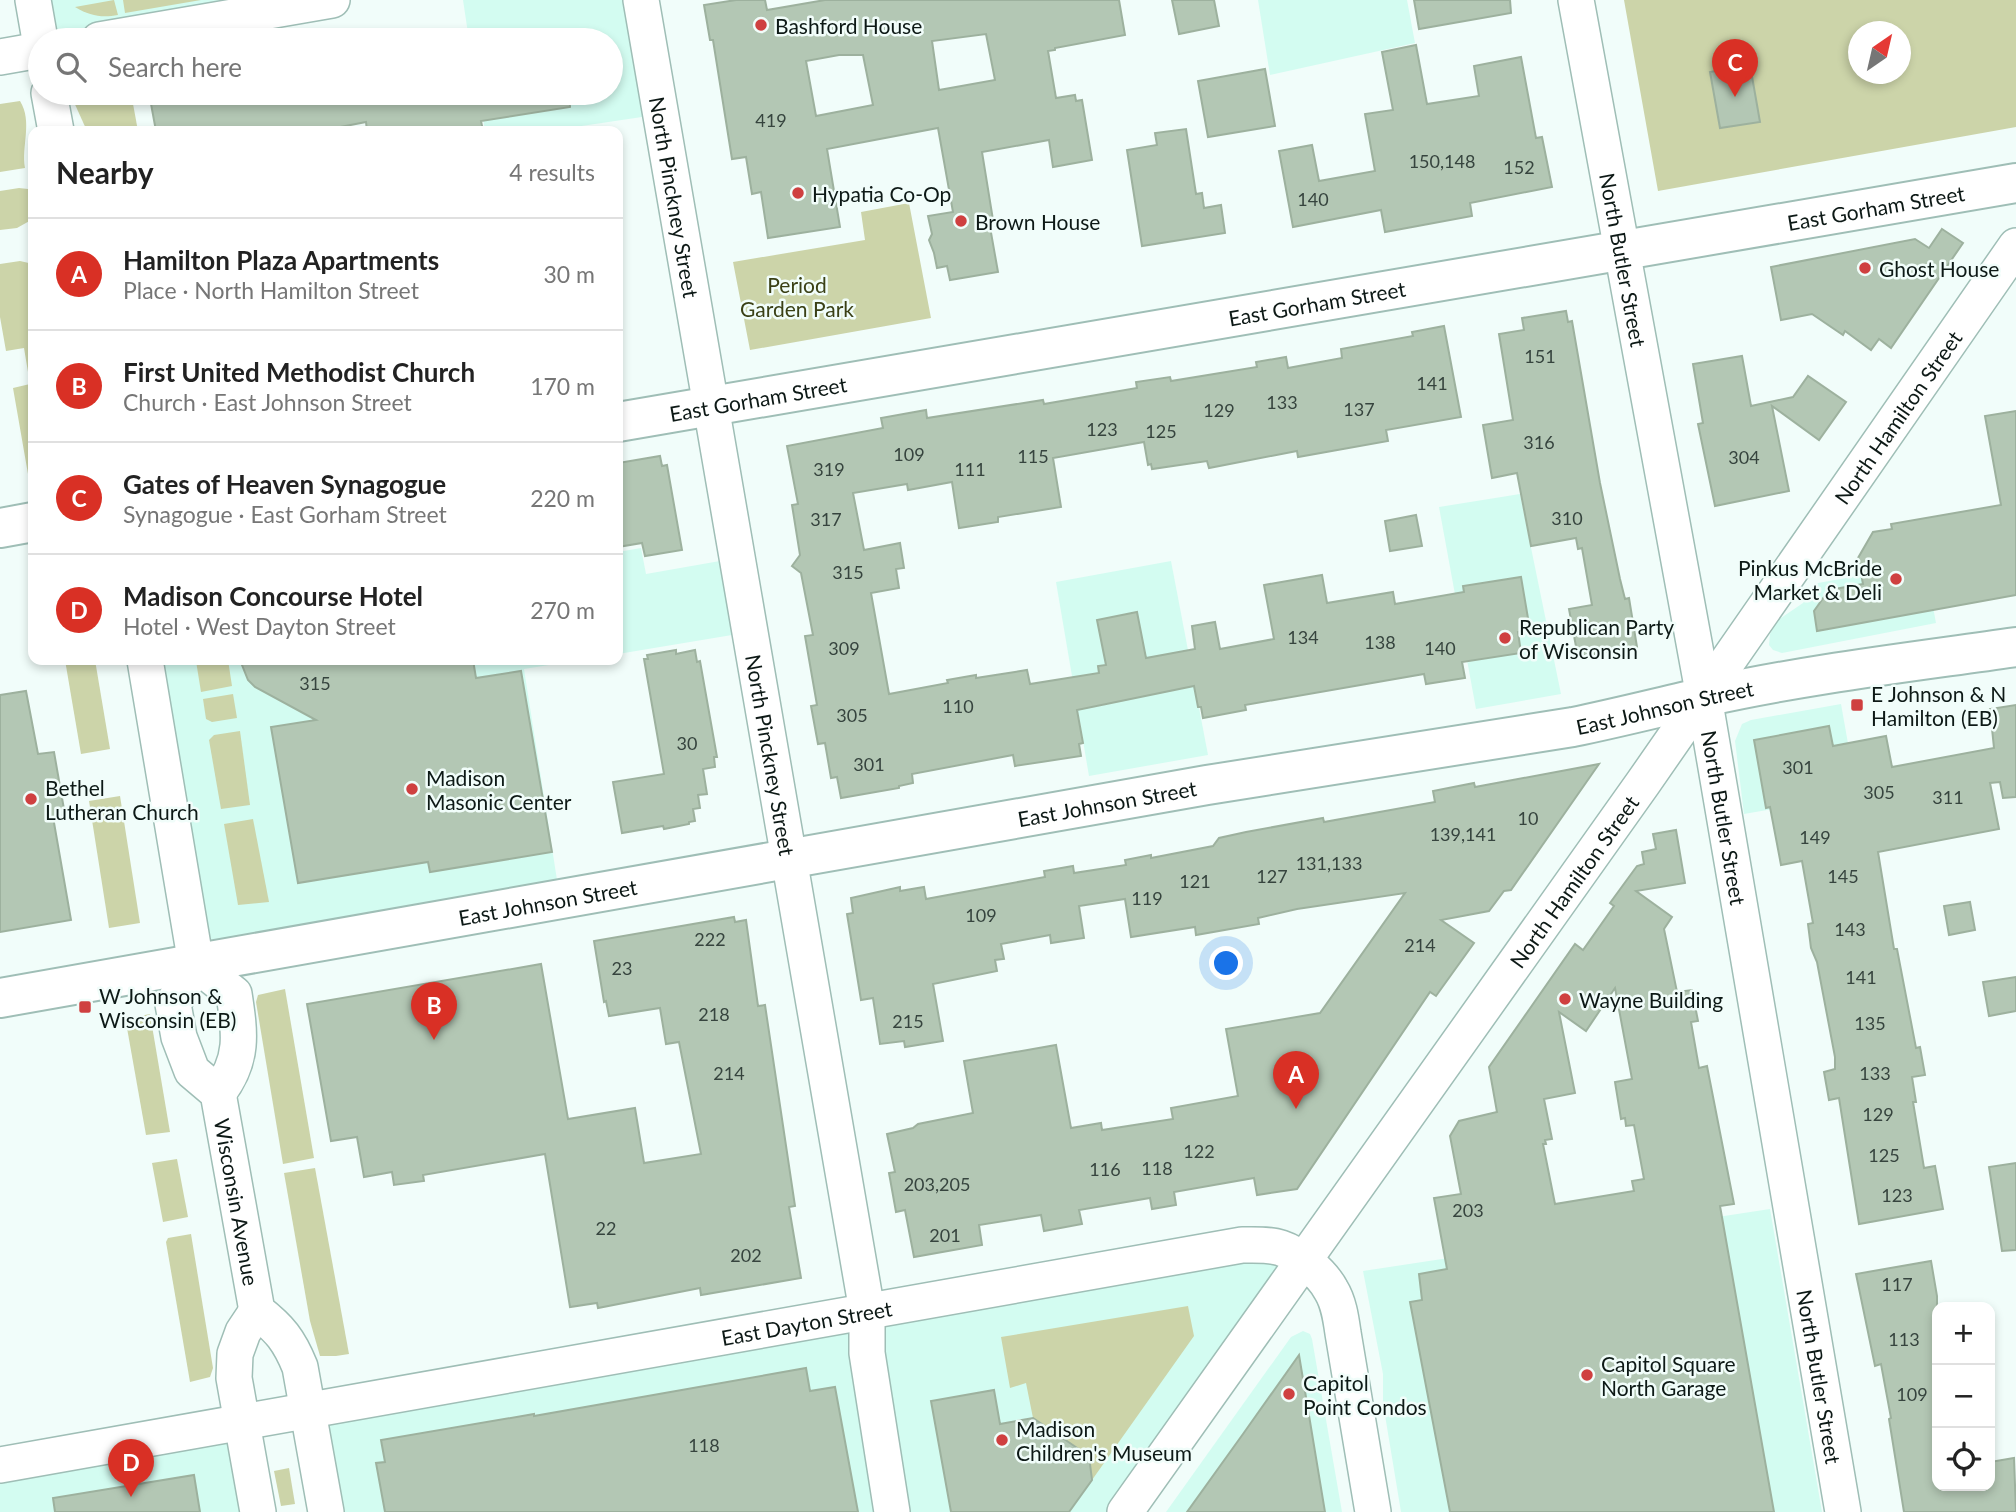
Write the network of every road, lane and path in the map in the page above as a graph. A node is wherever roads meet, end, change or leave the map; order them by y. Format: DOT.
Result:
graph roads {
  1 [pos="33,0"];
  2 [pos="332,0"];
  3 [pos="641,0"];
  4 [pos="1576,0"];
  5 [pos="38,28"];
  6 [pos="169,28"];
  7 [pos="28,52"];
  8 [pos="0,57"];
  9 [pos="51,105"];
  10 [pos="55,126"];
  11 [pos="2016,183"];
  12 [pos="2016,246"];
  13 [pos="1622,250"];
  14 [pos="711,406"];
  15 [pos="623,421"];
  16 [pos="28,523"];
  17 [pos="0,528"];
  18 [pos="2016,647"];
  19 [pos="146,665"];
  20 [pos="1704,697"];
  21 [pos="789,859"];
  22 [pos="196,964"];
  23 [pos="0,998"];
  24 [pos="218,1093"];
  25 [pos="1303,1261"];
  26 [pos="257,1311"];
  27 [pos="867,1311"];
  28 [pos="308,1410"];
  29 [pos="242,1423"];
  30 [pos="0,1465"];
  31 [pos="258,1512"];
  32 [pos="326,1512"];
  33 [pos="892,1512"];
  34 [pos="1125,1512"];
  35 [pos="1373,1512"];
  36 [pos="1843,1512"];
  1 -- 5 [label="street"];
  2 -- 6 [label="street"];
  3 -- 14 [label="street, North Pinckney Street"];
  4 -- 13 [label="street, North Butler Street"];
  7 -- 8 [label="street"];
  9 -- 10 [label="street"];
  11 -- 13 [label="main road, East Gorham Street"];
  12 -- 20 [label="street, North Hamilton Street"];
  13 -- 14 [label="main road, East Gorham Street"];
  13 -- 20 [label="street, North Butler Street"];
  14 -- 15 [label="main road, East Gorham Street"];
  14 -- 21 [label="street, North Pinckney Street"];
  16 -- 17 [label="main road"];
  18 -- 20 [label="main road, East Johnson Street"];
  19 -- 22 [label="street"];
  20 -- 21 [label="main road, East Johnson Street"];
  20 -- 25 [label="street, North Hamilton Street"];
  20 -- 36 [label="street, North Butler Street"];
  21 -- 22 [label="main road, East Johnson Street"];
  21 -- 27 [label="street, North Pinckney Street"];
  22 -- 23 [label="main road, East Johnson Street"];
  22 -- 24 [label="street, Wisconsin Avenue"];
  22 -- 24 [label="street, Wisconsin Avenue"];
  24 -- 26 [label="street, Wisconsin Avenue"];
  25 -- 27 [label="street, East Dayton Street"];
  25 -- 34 [label="street, North Hamilton Street"];
  25 -- 35 [label="street"];
  26 -- 28 [label="street, Wisconsin Avenue"];
  26 -- 29 [label="street, Wisconsin Avenue"];
  27 -- 28 [label="street, East Dayton Street"];
  27 -- 33 [label="street, North Pinckney Street"];
  28 -- 29 [label="street, East Dayton Street"];
  28 -- 32 [label="street, Wisconsin Avenue"];
  29 -- 30 [label="street, East Dayton Street"];
  29 -- 31 [label="street, Wisconsin Avenue"];
}
